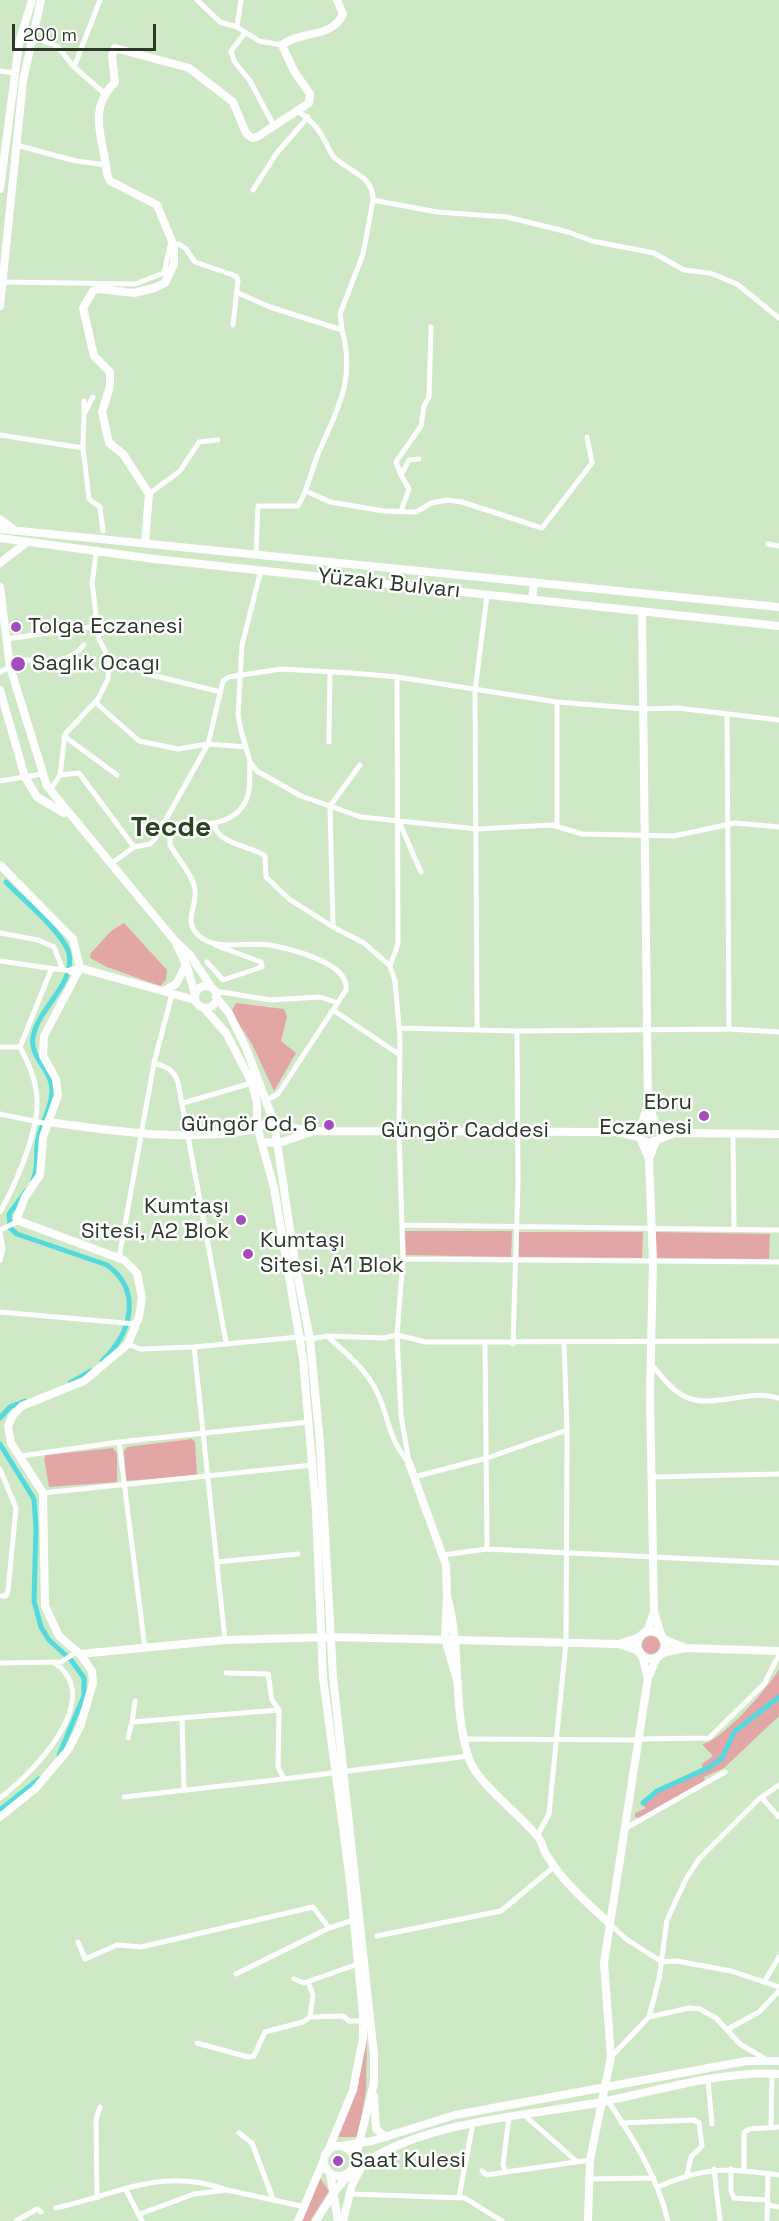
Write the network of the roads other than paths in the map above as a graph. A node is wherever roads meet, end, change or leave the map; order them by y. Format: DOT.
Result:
graph roads {
  1 [pos="32,0"];
  2 [pos="41,0"];
  3 [pos="100,0"];
  4 [pos="196,0"];
  5 [pos="240,0"];
  6 [pos="337,0"];
  7 [pos="237,27"];
  8 [pos="245,33"];
  9 [pos="32,37"];
  10 [pos="282,45"];
  11 [pos="74,67"];
  12 [pos="0,71"];
  13 [pos="15,73"];
  14 [pos="104,93"];
  15 [pos="296,110"];
  16 [pos="308,117"];
  17 [pos="274,126"];
  18 [pos="16,145"];
  19 [pos="2,160"];
  20 [pos="14,163"];
  21 [pos="106,165"];
  22 [pos="0,189"];
  23 [pos="253,190"];
  24 [pos="373,200"];
  25 [pos="170,238"];
  26 [pos="174,246"];
  27 [pos="2,282"];
  28 [pos="236,292"];
  29 [pos="0,306"];
  30 [pos="779,318"];
  31 [pos="233,325"];
  32 [pos="431,327"];
  33 [pos="342,330"];
  34 [pos="93,397"];
  35 [pos="84,401"];
  36 [pos="84,414"];
  37 [pos="0,435"];
  38 [pos="587,437"];
  39 [pos="218,440"];
  40 [pos="83,448"];
  41 [pos="419,459"];
  42 [pos="401,475"];
  43 [pos="306,491"];
  44 [pos="149,494"];
  45 [pos="400,511"];
  46 [pos="0,519"];
  47 [pos="0,529"];
  48 [pos="13,529"];
  49 [pos="103,531"];
  50 [pos="0,538"];
  51 [pos="27,542"];
  52 [pos="145,542"];
  53 [pos="768,544"];
  54 [pos="779,546"];
  55 [pos="97,549"];
  56 [pos="256,553"];
  57 [pos="0,563"];
  58 [pos="261,570"];
  59 [pos="534,582"];
  60 [pos="0,587"];
  61 [pos="488,595"];
  62 [pos="532,600"];
  63 [pos="779,607"];
  64 [pos="1,608"];
  65 [pos="642,611"];
  66 [pos="97,626"];
  67 [pos="779,626"];
  68 [pos="6,639"];
  69 [pos="84,645"];
  70 [pos="10,663"];
  71 [pos="0,672"];
  72 [pos="330,672"];
  73 [pos="142,673"];
  74 [pos="242,677"];
  75 [pos="397,677"];
  76 [pos="0,690"];
  77 [pos="475,691"];
  78 [pos="221,692"];
  79 [pos="95,702"];
  80 [pos="557,702"];
  81 [pos="644,709"];
  82 [pos="727,715"];
  83 [pos="779,720"];
  84 [pos="64,736"];
  85 [pos="329,742"];
  86 [pos="208,744"];
  87 [pos="246,747"];
  88 [pos="250,762"];
  89 [pos="360,765"];
  90 [pos="42,774"];
  91 [pos="60,775"];
  92 [pos="117,775"];
  93 [pos="25,777"];
  94 [pos="0,781"];
  95 [pos="50,791"];
  96 [pos="330,806"];
  97 [pos="71,817"];
  98 [pos="398,820"];
  99 [pos="163,823"];
  100 [pos="214,823"];
  101 [pos="178,824"];
  102 [pos="726,825"];
  103 [pos="557,826"];
  104 [pos="779,827"];
  105 [pos="477,829"];
  106 [pos="643,836"];
  107 [pos="134,847"];
  108 [pos="111,864"];
  109 [pos="0,866"];
  110 [pos="421,872"];
  111 [pos="4,875"];
  112 [pos="333,927"];
  113 [pos="0,933"];
  114 [pos="176,941"];
  115 [pos="210,943"];
  116 [pos="0,961"];
  117 [pos="207,962"];
  118 [pos="186,963"];
  119 [pos="390,966"];
  120 [pos="80,968"];
  121 [pos="51,970"];
  122 [pos="67,970"];
  123 [pos="162,991"];
  124 [pos="215,992"];
  125 [pos="172,994"];
  126 [pos="195,997"];
  127 [pos="338,1003"];
  128 [pos="204,1008"];
  129 [pos="333,1010"];
  130 [pos="399,1028"];
  131 [pos="477,1029"];
  132 [pos="729,1029"];
  133 [pos="517,1031"];
  134 [pos="647,1031"];
  135 [pos="779,1032"];
  136 [pos="0,1047"];
  137 [pos="20,1047"];
  138 [pos="400,1055"];
  139 [pos="154,1063"];
  140 [pos="252,1083"];
  141 [pos="267,1100"];
  142 [pos="183,1103"];
  143 [pos="648,1104"];
  144 [pos="0,1114"];
  145 [pos="43,1122"];
  146 [pos="274,1122"];
  147 [pos="640,1124"];
  148 [pos="658,1124"];
  149 [pos="258,1128"];
  150 [pos="314,1131"];
  151 [pos="399,1131"];
  152 [pos="517,1131"];
  153 [pos="616,1132"];
  154 [pos="675,1133"];
  155 [pos="733,1134"];
  156 [pos="779,1134"];
  157 [pos="140,1135"];
  158 [pos="188,1135"];
  159 [pos="640,1139"];
  160 [pos="658,1139"];
  161 [pos="261,1142"];
  162 [pos="279,1143"];
  163 [pos="649,1159"];
  164 [pos="0,1212"];
  165 [pos="12,1224"];
  166 [pos="402,1225"];
  167 [pos="518,1226"];
  168 [pos="652,1227"];
  169 [pos="734,1227"];
  170 [pos="779,1230"];
  171 [pos="0,1231"];
  172 [pos="119,1258"];
  173 [pos="403,1259"];
  174 [pos="0,1260"];
  175 [pos="517,1261"];
  176 [pos="653,1262"];
  177 [pos="779,1262"];
  178 [pos="0,1312"];
  179 [pos="136,1324"];
  180 [pos="397,1335"];
  181 [pos="327,1336"];
  182 [pos="299,1337"];
  183 [pos="310,1339"];
  184 [pos="651,1341"];
  185 [pos="779,1341"];
  186 [pos="226,1342"];
  187 [pos="486,1343"];
  188 [pos="564,1343"];
  189 [pos="128,1344"];
  190 [pos="513,1344"];
  191 [pos="194,1347"];
  192 [pos="651,1364"];
  193 [pos="779,1398"];
  194 [pos="309,1422"];
  195 [pos="567,1430"];
  196 [pos="3,1431"];
  197 [pos="202,1433"];
  198 [pos="119,1442"];
  199 [pos="21,1456"];
  200 [pos="487,1458"];
  201 [pos="409,1463"];
  202 [pos="317,1465"];
  203 [pos="0,1469"];
  204 [pos="779,1474"];
  205 [pos="208,1477"];
  206 [pos="414,1477"];
  207 [pos="652,1477"];
  208 [pos="123,1485"];
  209 [pos="43,1493"];
  210 [pos="487,1549"];
  211 [pos="568,1553"];
  212 [pos="298,1554"];
  213 [pos="443,1556"];
  214 [pos="654,1559"];
  215 [pos="217,1562"];
  216 [pos="779,1563"];
  217 [pos="0,1596"];
  218 [pos="447,1596"];
  219 [pos="654,1612"];
  220 [pos="644,1634"];
  221 [pos="331,1637"];
  222 [pos="662,1637"];
  223 [pos="322,1638"];
  224 [pos="445,1639"];
  225 [pos="456,1639"];
  226 [pos="225,1640"];
  227 [pos="566,1643"];
  228 [pos="619,1644"];
  229 [pos="685,1648"];
  230 [pos="145,1649"];
  231 [pos="77,1653"];
  232 [pos="101,1653"];
  233 [pos="641,1653"];
  234 [pos="779,1653"];
  235 [pos="659,1655"];
  236 [pos="53,1662"];
  237 [pos="0,1663"];
  238 [pos="92,1671"];
  239 [pos="226,1674"];
  240 [pos="648,1678"];
  241 [pos="458,1683"];
  242 [pos="135,1701"];
  243 [pos="279,1710"];
  244 [pos="182,1719"];
  245 [pos="132,1722"];
  246 [pos="128,1738"];
  247 [pos="465,1739"];
  248 [pos="639,1740"];
  249 [pos="555,1741"];
  250 [pos="468,1756"];
  251 [pos="344,1772"];
  252 [pos="724,1772"];
  253 [pos="335,1773"];
  254 [pos="284,1779"];
  255 [pos="779,1785"];
  256 [pos="184,1791"];
  257 [pos="124,1797"];
  258 [pos="0,1798"];
  259 [pos="762,1798"];
  260 [pos="0,1817"];
  261 [pos="779,1817"];
  262 [pos="626,1828"];
  263 [pos="537,1836"];
  264 [pos="555,1866"];
  265 [pos="354,1920"];
  266 [pos="610,1924"];
  267 [pos="329,1928"];
  268 [pos="377,1936"];
  269 [pos="78,1942"];
  270 [pos="779,1958"];
  271 [pos="662,1962"];
  272 [pos="358,1964"];
  273 [pos="236,1974"];
  274 [pos="294,1978"];
  275 [pos="308,1982"];
  276 [pos="764,1982"];
  277 [pos="779,1989"];
  278 [pos="310,2017"];
  279 [pos="649,2018"];
  280 [pos="363,2021"];
  281 [pos="728,2029"];
  282 [pos="196,2043"];
  283 [pos="611,2057"];
  284 [pos="767,2060"];
  285 [pos="779,2061"];
  286 [pos="776,2074"];
  287 [pos="708,2080"];
  288 [pos="374,2083"];
  289 [pos="606,2087"];
  290 [pos="604,2101"];
  291 [pos="100,2107"];
  292 [pos="523,2114"];
  293 [pos="509,2117"];
  294 [pos="473,2123"];
  295 [pos="621,2123"];
  296 [pos="712,2124"];
  297 [pos="771,2127"];
  298 [pos="779,2127"];
  299 [pos="239,2133"];
  300 [pos="386,2137"];
  301 [pos="359,2144"];
  302 [pos="341,2146"];
  303 [pos="328,2151"];
  304 [pos="377,2154"];
  305 [pos="324,2160"];
  306 [pos="575,2160"];
  307 [pos="590,2160"];
  308 [pos="354,2164"];
  309 [pos="714,2169"];
  310 [pos="731,2169"];
  311 [pos="744,2170"];
  312 [pos="482,2171"];
  313 [pos="349,2172"];
  314 [pos="506,2172"];
  315 [pos="330,2173"];
  316 [pos="768,2173"];
  317 [pos="687,2175"];
  318 [pos="779,2175"];
  319 [pos="654,2178"];
  320 [pos="588,2179"];
  321 [pos="658,2187"];
  322 [pos="126,2190"];
  323 [pos="227,2190"];
  324 [pos="334,2194"];
  325 [pos="350,2194"];
  326 [pos="459,2197"];
  327 [pos="98,2198"];
  328 [pos="273,2199"];
  329 [pos="768,2202"];
  330 [pos="304,2207"];
  331 [pos="779,2207"];
  332 [pos="56,2208"];
  333 [pos="40,2212"];
  334 [pos="140,2214"];
  335 [pos="16,2221"];
  336 [pos="142,2221"];
  337 [pos="298,2221"];
  338 [pos="316,2221"];
  339 [pos="338,2221"];
  340 [pos="343,2221"];
  341 [pos="502,2221"];
  342 [pos="588,2221"];
  343 [pos="668,2221"];
  344 [pos="720,2221"];
  345 [pos="767,2221"];
  1 -- 13 [label="main road"];
  2 -- 9 [label="main road"];
  3 -- 11 [label="street"];
  4 -- 7 [label="street"];
  5 -- 7 [label="street"];
  6 -- 10 [label="main road"];
  7 -- 8 [label="street"];
  8 -- 10 [label="street"];
  8 -- 17 [label="street"];
  9 -- 11 [label="street"];
  9 -- 18 [label="main road"];
  10 -- 15 [label="main road"];
  11 -- 14 [label="street"];
  12 -- 13 [label="street"];
  13 -- 19 [label="main road"];
  14 -- 17 [label="main road"];
  14 -- 21 [label="main road"];
  15 -- 16 [label="street"];
  15 -- 17 [label="main road"];
  16 -- 23 [label="street"];
  16 -- 24 [label="street"];
  18 -- 20 [label="main road"];
  18 -- 21 [label="street"];
  19 -- 20 [label="street"];
  19 -- 22 [label="main road"];
  20 -- 27 [label="main road"];
  21 -- 25 [label="main road"];
  24 -- 30 [label="street"];
  24 -- 33 [label="street"];
  25 -- 26 [label="main road"];
  25 -- 27 [label="street"];
  26 -- 28 [label="street"];
  26 -- 44 [label="main road"];
  27 -- 29 [label="main road"];
  28 -- 31 [label="street"];
  28 -- 33 [label="street"];
  32 -- 42 [label="street"];
  33 -- 43 [label="street"];
  34 -- 36 [label="street"];
  35 -- 36 [label="street"];
  36 -- 40 [label="street"];
  37 -- 40 [label="street"];
  38 -- 45 [label="street"];
  39 -- 44 [label="street"];
  40 -- 49 [label="street"];
  41 -- 42 [label="street"];
  42 -- 45 [label="street"];
  43 -- 45 [label="street"];
  43 -- 56 [label="street"];
  44 -- 52 [label="main road"];
  46 -- 48 [label="main road"];
  47 -- 48 [label="main road, Yüzakı Bulvarı"];
  48 -- 52 [label="main road, Yüzakı Bulvarı"];
  50 -- 51 [label="main road, Yüzakı Bulvarı"];
  51 -- 55 [label="main road, Yüzakı Bulvarı"];
  51 -- 57 [label="main road"];
  52 -- 56 [label="main road, Yüzakı Bulvarı"];
  53 -- 54 [label="street"];
  55 -- 58 [label="main road, Yüzakı Bulvarı"];
  55 -- 66 [label="street"];
  56 -- 59 [label="main road, Yüzakı Bulvarı"];
  58 -- 61 [label="main road, Yüzakı Bulvarı"];
  58 -- 74 [label="street"];
  59 -- 62 [label="main road"];
  59 -- 63 [label="main road, Yüzakı Bulvarı"];
  60 -- 64 [label="main road"];
  61 -- 62 [label="main road, Yüzakı Bulvarı"];
  61 -- 77 [label="street"];
  62 -- 65 [label="main road, Yüzakı Bulvarı"];
  64 -- 68 [label="main road"];
  65 -- 67 [label="main road, Yüzakı Bulvarı"];
  65 -- 81 [label="main road"];
  66 -- 68 [label="street"];
  66 -- 79 [label="street"];
  68 -- 70 [label="main road"];
  69 -- 70 [label="street"];
  70 -- 71 [label="street"];
  70 -- 90 [label="main road"];
  72 -- 74 [label="street"];
  72 -- 75 [label="street"];
  72 -- 85 [label="street"];
  73 -- 78 [label="street"];
  74 -- 78 [label="street"];
  74 -- 87 [label="street"];
  75 -- 77 [label="street"];
  75 -- 98 [label="street"];
  76 -- 93 [label="main road"];
  77 -- 80 [label="street"];
  77 -- 105 [label="street"];
  78 -- 86 [label="street"];
  79 -- 84 [label="street"];
  79 -- 86 [label="street"];
  80 -- 81 [label="street"];
  80 -- 103 [label="street"];
  81 -- 82 [label="street"];
  81 -- 106 [label="main road"];
  82 -- 83 [label="street"];
  82 -- 102 [label="street"];
  84 -- 91 [label="street"];
  84 -- 92 [label="street"];
  86 -- 87 [label="street"];
  86 -- 99 [label="street"];
  87 -- 88 [label="street"];
  88 -- 96 [label="street"];
  88 -- 100 [label="street"];
  89 -- 96 [label="street"];
  90 -- 93 [label="street"];
  90 -- 95 [label="main road"];
  91 -- 95 [label="street"];
  91 -- 107 [label="street"];
  93 -- 94 [label="street"];
  93 -- 97 [label="main road"];
  95 -- 97 [label="main road"];
  96 -- 98 [label="street"];
  96 -- 112 [label="street"];
  97 -- 108 [label="main road"];
  98 -- 105 [label="street"];
  98 -- 110 [label="street"];
  98 -- 119 [label="street"];
  99 -- 101 [label="street"];
  99 -- 107 [label="street"];
  100 -- 101 [label="street"];
  100 -- 112 [label="street"];
  101 -- 115 [label="street"];
  102 -- 104 [label="street"];
  102 -- 106 [label="street"];
  102 -- 132 [label="street"];
  103 -- 105 [label="street"];
  103 -- 106 [label="street"];
  105 -- 131 [label="street"];
  106 -- 134 [label="main road"];
  107 -- 108 [label="street"];
  108 -- 114 [label="main road"];
  109 -- 111 [label="main road"];
  111 -- 120 [label="main road"];
  112 -- 119 [label="street"];
  113 -- 122 [label="street"];
  114 -- 118 [label="main road"];
  114 -- 124 [label="main road"];
  115 -- 117 [label="street"];
  115 -- 127 [label="street"];
  116 -- 121 [label="street"];
  118 -- 123 [label="main road"];
  118 -- 126 [label="main road"];
  119 -- 130 [label="street"];
  120 -- 122 [label="main road"];
  120 -- 123 [label="main road"];
  120 -- 145 [label="main road"];
  121 -- 122 [label="street"];
  121 -- 137 [label="street"];
  123 -- 125 [label="main road"];
  124 -- 126 [label="main road"];
  124 -- 127 [label="street"];
  124 -- 128 [label="main road"];
  124 -- 141 [label="main road"];
  125 -- 126 [label="main road"];
  125 -- 139 [label="street"];
  126 -- 128 [label="main road"];
  127 -- 129 [label="street"];
  128 -- 140 [label="main road"];
  129 -- 138 [label="street"];
  129 -- 141 [label="street"];
  130 -- 131 [label="street"];
  130 -- 138 [label="street"];
  131 -- 133 [label="street"];
  132 -- 134 [label="street"];
  132 -- 135 [label="street"];
  133 -- 134 [label="street"];
  133 -- 152 [label="street"];
  134 -- 143 [label="main road"];
  136 -- 137 [label="street"];
  137 -- 145 [label="street"];
  138 -- 151 [label="street"];
  139 -- 142 [label="street"];
  139 -- 157 [label="street"];
  140 -- 142 [label="street"];
  140 -- 149 [label="main road"];
  141 -- 146 [label="main road"];
  142 -- 158 [label="street"];
  143 -- 147 [label="main road"];
  143 -- 148 [label="main road"];
  144 -- 145 [label="street"];
  145 -- 157 [label="main road"];
  145 -- 164 [label="street"];
  145 -- 165 [label="main road"];
  146 -- 149 [label="main road"];
  146 -- 150 [label="main road"];
  146 -- 162 [label="main road"];
  147 -- 148 [label="main road"];
  147 -- 153 [label="main road"];
  147 -- 159 [label="main road"];
  148 -- 154 [label="main road"];
  148 -- 160 [label="main road"];
  149 -- 158 [label="main road"];
  149 -- 161 [label="main road"];
  150 -- 151 [label="main road, Güngör Caddesi"];
  150 -- 162 [label="main road"];
  151 -- 152 [label="main road, Güngör Caddesi"];
  151 -- 166 [label="street"];
  152 -- 153 [label="main road, Güngör Caddesi"];
  152 -- 167 [label="street"];
  153 -- 159 [label="main road"];
  154 -- 155 [label="main road"];
  154 -- 160 [label="main road"];
  155 -- 156 [label="main road"];
  155 -- 169 [label="street"];
  157 -- 158 [label="main road"];
  157 -- 172 [label="street"];
  158 -- 186 [label="street"];
  159 -- 160 [label="main road"];
  159 -- 163 [label="main road"];
  160 -- 163 [label="main road"];
  161 -- 162 [label="main road"];
  161 -- 182 [label="main road"];
  162 -- 183 [label="main road"];
  163 -- 168 [label="main road"];
  165 -- 171 [label="street"];
  165 -- 172 [label="main road"];
  166 -- 167 [label="street"];
  166 -- 173 [label="street"];
  167 -- 168 [label="street"];
  167 -- 175 [label="street"];
  168 -- 169 [label="street"];
  168 -- 176 [label="main road"];
  169 -- 170 [label="street"];
  171 -- 174 [label="street"];
  172 -- 179 [label="main road"];
  173 -- 175 [label="street"];
  173 -- 180 [label="street"];
  175 -- 176 [label="street"];
  175 -- 190 [label="street"];
  176 -- 177 [label="street"];
  176 -- 184 [label="main road"];
  178 -- 179 [label="street"];
  179 -- 189 [label="main road"];
  180 -- 181 [label="street"];
  180 -- 187 [label="street"];
  180 -- 201 [label="street"];
  181 -- 183 [label="street"];
  181 -- 201 [label="street"];
  182 -- 183 [label="street"];
  182 -- 186 [label="street"];
  182 -- 194 [label="main road"];
  183 -- 202 [label="main road"];
  184 -- 185 [label="street"];
  184 -- 188 [label="street"];
  184 -- 192 [label="main road"];
  186 -- 191 [label="street"];
  187 -- 190 [label="street"];
  187 -- 200 [label="street"];
  188 -- 190 [label="street"];
  188 -- 195 [label="street"];
  189 -- 191 [label="street"];
  189 -- 196 [label="main road"];
  191 -- 197 [label="street"];
  192 -- 193 [label="street"];
  192 -- 207 [label="main road"];
  194 -- 197 [label="street"];
  194 -- 202 [label="main road"];
  195 -- 200 [label="street"];
  195 -- 211 [label="street"];
  196 -- 199 [label="main road"];
  197 -- 198 [label="street"];
  197 -- 205 [label="street"];
  198 -- 199 [label="street"];
  198 -- 208 [label="street"];
  199 -- 209 [label="main road"];
  200 -- 206 [label="street"];
  200 -- 210 [label="street"];
  201 -- 206 [label="main road"];
  202 -- 205 [label="street"];
  202 -- 221 [label="main road"];
  202 -- 223 [label="main road"];
  203 -- 217 [label="street"];
  204 -- 207 [label="street"];
  205 -- 208 [label="street"];
  205 -- 215 [label="street"];
  206 -- 213 [label="main road"];
  207 -- 214 [label="main road"];
  208 -- 209 [label="street"];
  208 -- 230 [label="street"];
  209 -- 231 [label="main road"];
  210 -- 211 [label="street"];
  210 -- 213 [label="street"];
  211 -- 214 [label="street"];
  211 -- 227 [label="street"];
  212 -- 215 [label="street"];
  213 -- 218 [label="main road"];
  214 -- 216 [label="street"];
  214 -- 219 [label="main road"];
  215 -- 226 [label="street"];
  218 -- 224 [label="main road"];
  218 -- 225 [label="main road"];
  219 -- 220 [label="main road"];
  219 -- 222 [label="main road"];
  220 -- 222 [label="main road"];
  220 -- 228 [label="main road"];
  220 -- 233 [label="main road"];
  221 -- 223 [label="main road"];
  221 -- 224 [label="main road"];
  221 -- 251 [label="main road"];
  222 -- 229 [label="main road"];
  222 -- 235 [label="main road"];
  223 -- 226 [label="main road"];
  223 -- 253 [label="main road"];
  224 -- 225 [label="main road"];
  224 -- 241 [label="main road"];
  225 -- 227 [label="main road"];
  225 -- 241 [label="main road"];
  226 -- 230 [label="main road"];
  227 -- 228 [label="main road"];
  227 -- 249 [label="street"];
  228 -- 233 [label="main road"];
  229 -- 234 [label="main road"];
  229 -- 235 [label="main road"];
  230 -- 232 [label="main road"];
  231 -- 232 [label="main road"];
  231 -- 236 [label="street"];
  231 -- 238 [label="main road"];
  232 -- 238 [label="main road"];
  233 -- 235 [label="main road"];
  233 -- 240 [label="main road"];
  234 -- 248 [label="street"];
  235 -- 240 [label="main road"];
  236 -- 237 [label="street"];
  236 -- 258 [label="street"];
  238 -- 260 [label="main road"];
  239 -- 243 [label="street"];
  240 -- 248 [label="main road"];
  241 -- 247 [label="main road"];
  242 -- 245 [label="street"];
  243 -- 244 [label="street"];
  243 -- 254 [label="street"];
  244 -- 245 [label="street"];
  244 -- 256 [label="street"];
  245 -- 246 [label="street"];
  247 -- 249 [label="street"];
  247 -- 250 [label="main road"];
  248 -- 249 [label="street"];
  248 -- 262 [label="main road"];
  249 -- 263 [label="street"];
  250 -- 251 [label="street"];
  250 -- 263 [label="main road"];
  251 -- 253 [label="street"];
  251 -- 288 [label="main road"];
  252 -- 262 [label="street"];
  253 -- 254 [label="street"];
  253 -- 265 [label="main road"];
  254 -- 256 [label="street"];
  255 -- 259 [label="street"];
  256 -- 257 [label="street"];
  259 -- 261 [label="street"];
  259 -- 271 [label="street"];
  262 -- 266 [label="main road"];
  263 -- 264 [label="main road"];
  264 -- 266 [label="main road"];
  264 -- 268 [label="street"];
  265 -- 267 [label="street"];
  265 -- 272 [label="main road"];
  266 -- 271 [label="street"];
  266 -- 283 [label="main road"];
  267 -- 269 [label="street"];
  267 -- 273 [label="street"];
  270 -- 276 [label="street"];
  271 -- 276 [label="street"];
  271 -- 279 [label="street"];
  272 -- 275 [label="street"];
  272 -- 280 [label="main road"];
  274 -- 275 [label="street"];
  275 -- 278 [label="street"];
  276 -- 277 [label="street"];
  277 -- 281 [label="street"];
  278 -- 280 [label="street"];
  278 -- 282 [label="street"];
  279 -- 281 [label="street"];
  279 -- 283 [label="street"];
  280 -- 303 [label="main road"];
  281 -- 284 [label="street"];
  283 -- 289 [label="main road"];
  284 -- 285 [label="main road"];
  284 -- 289 [label="main road"];
  286 -- 287 [label="main road"];
  286 -- 297 [label="street"];
  287 -- 290 [label="main road"];
  287 -- 296 [label="street"];
  288 -- 300 [label="main road"];
  288 -- 301 [label="main road"];
  289 -- 290 [label="main road"];
  289 -- 300 [label="main road"];
  290 -- 292 [label="main road"];
  290 -- 295 [label="street"];
  290 -- 307 [label="main road"];
  291 -- 327 [label="street"];
  292 -- 293 [label="main road"];
  292 -- 306 [label="street"];
  293 -- 294 [label="main road"];
  293 -- 314 [label="street"];
  294 -- 304 [label="main road"];
  294 -- 326 [label="street"];
  295 -- 317 [label="street"];
  295 -- 319 [label="street"];
  297 -- 298 [label="street"];
  297 -- 311 [label="street"];
  299 -- 328 [label="street"];
  300 -- 301 [label="main road"];
  301 -- 302 [label="main road"];
  301 -- 308 [label="main road"];
  302 -- 303 [label="main road"];
  302 -- 308 [label="main road"];
  303 -- 305 [label="main road"];
  304 -- 313 [label="main road"];
  304 -- 325 [label="main road"];
  305 -- 315 [label="main road"];
  305 -- 330 [label="main road"];
  306 -- 307 [label="street"];
  306 -- 314 [label="street"];
  307 -- 320 [label="main road"];
  308 -- 313 [label="main road"];
  309 -- 310 [label="street"];
  309 -- 317 [label="street"];
  309 -- 344 [label="street"];
  310 -- 311 [label="street"];
  310 -- 329 [label="street"];
  311 -- 316 [label="street"];
  312 -- 314 [label="street"];
  313 -- 315 [label="main road"];
  313 -- 324 [label="main road"];
  315 -- 324 [label="main road"];
  316 -- 318 [label="street"];
  316 -- 329 [label="street"];
  317 -- 321 [label="street"];
  319 -- 320 [label="street"];
  319 -- 321 [label="street"];
  320 -- 342 [label="main road"];
  321 -- 343 [label="street"];
  322 -- 323 [label="street"];
  322 -- 327 [label="street"];
  322 -- 334 [label="street"];
  323 -- 328 [label="street"];
  323 -- 334 [label="street"];
  324 -- 338 [label="main road"];
  324 -- 339 [label="main road"];
  325 -- 326 [label="street"];
  325 -- 340 [label="main road"];
  326 -- 341 [label="street"];
  327 -- 332 [label="street"];
  328 -- 330 [label="street"];
  329 -- 331 [label="street"];
  329 -- 345 [label="street"];
  330 -- 337 [label="main road"];
  333 -- 335 [label="street"];
  334 -- 336 [label="street"];
}
